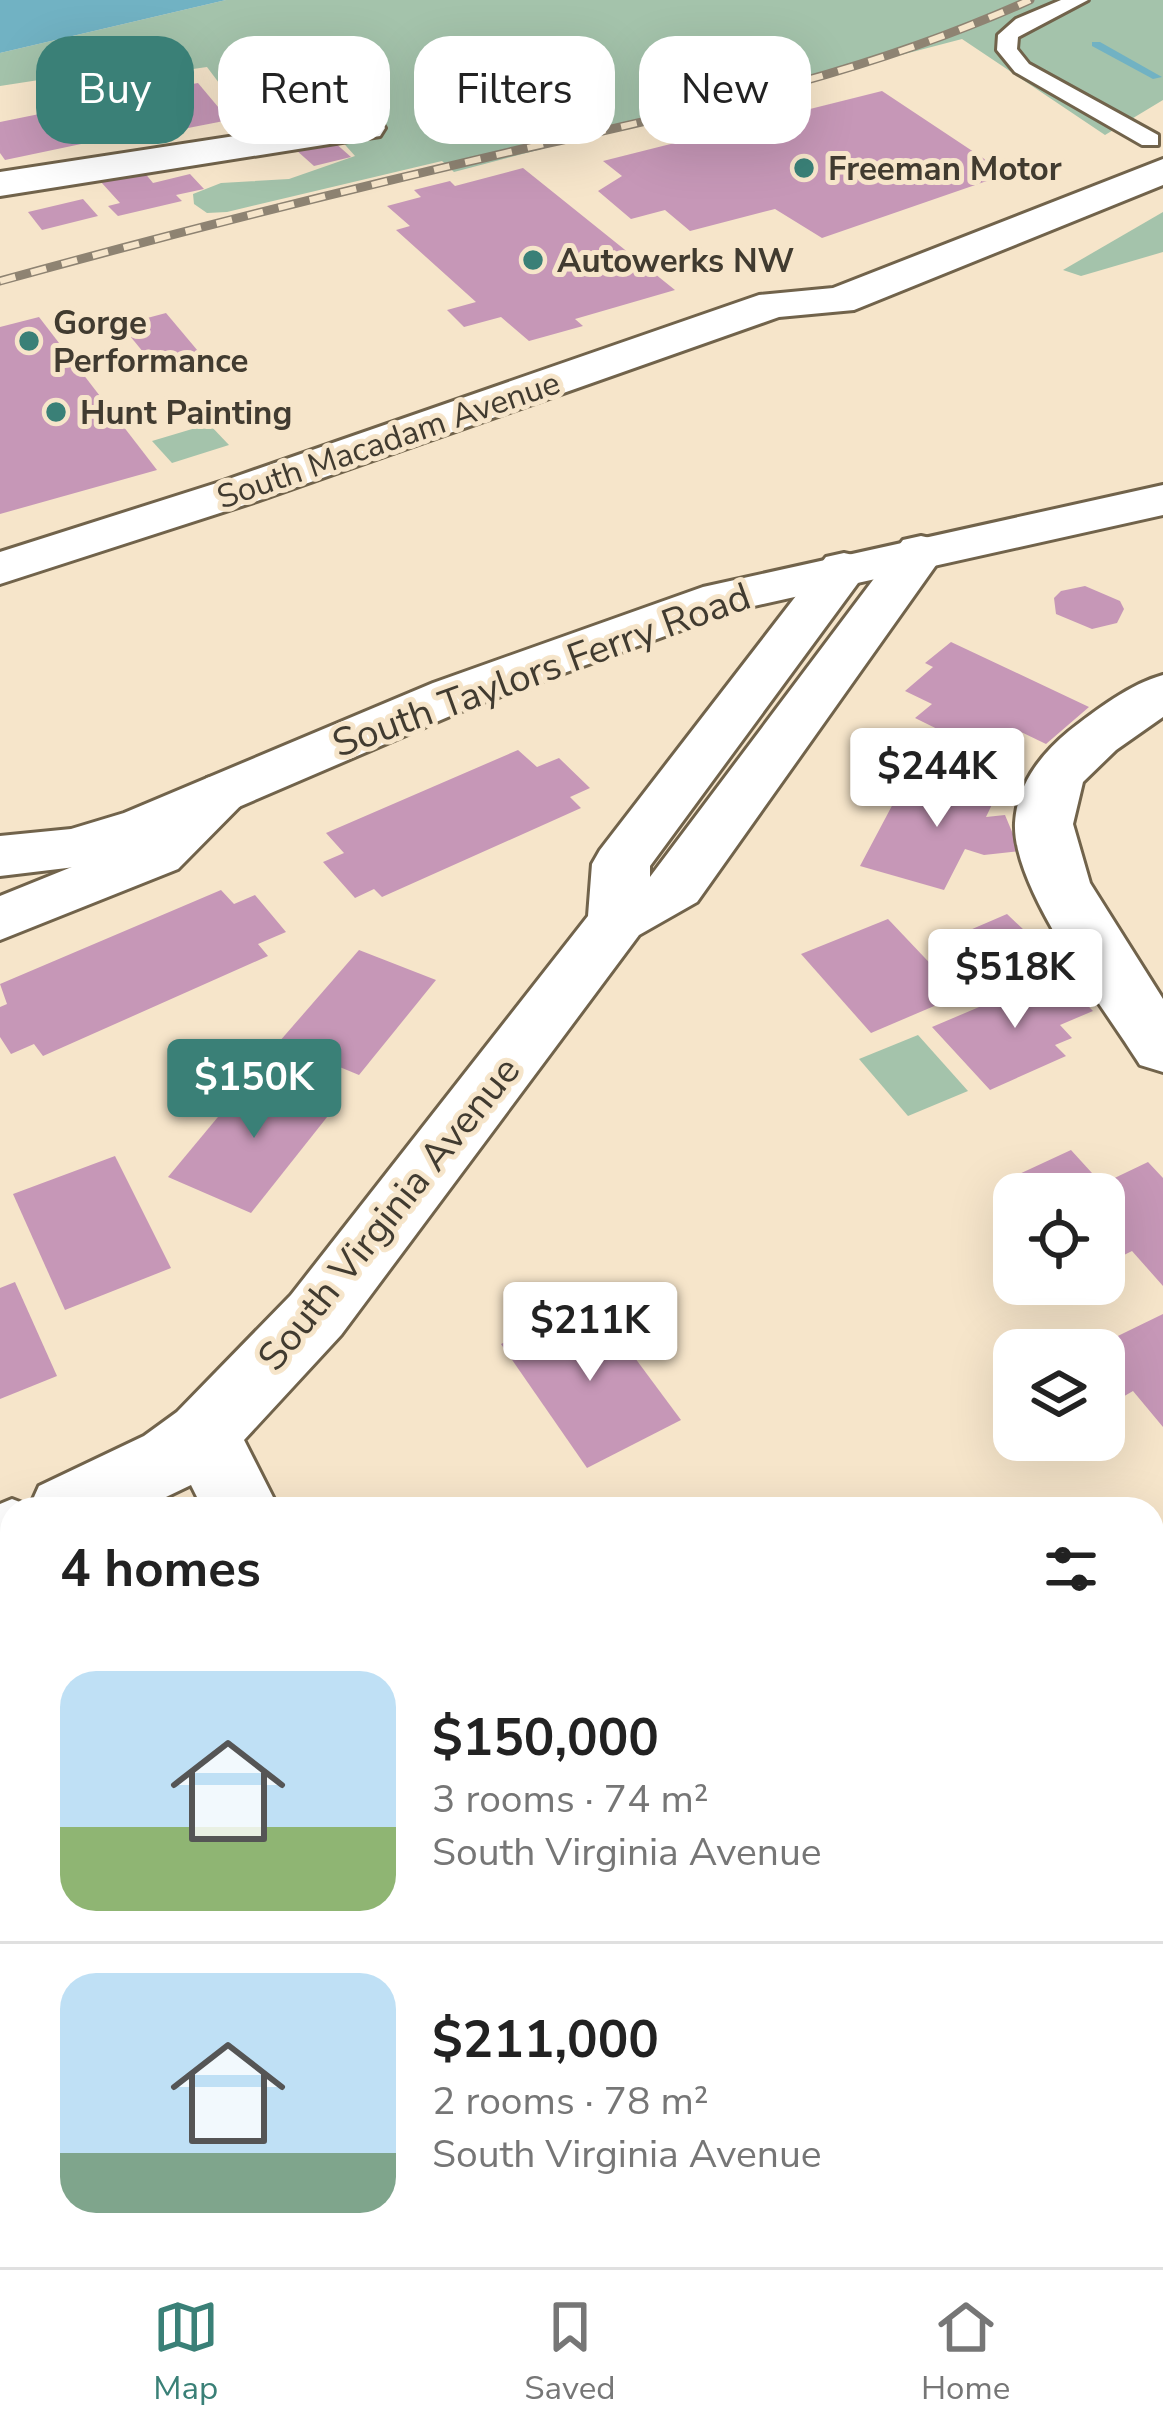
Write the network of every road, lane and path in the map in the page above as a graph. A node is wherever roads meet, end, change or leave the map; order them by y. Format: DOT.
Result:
graph roads {
  1 [pos="1078,0"];
  2 [pos="261,144"];
  3 [pos="1160,153"];
  4 [pos="0,184"];
  5 [pos="1163,500"];
  6 [pos="920,551"];
  7 [pos="844,568"];
  8 [pos="0,569"];
  9 [pos="1163,692"];
  10 [pos="227,791"];
  11 [pos="0,856"];
  12 [pos="0,919"];
  13 [pos="618,920"];
  14 [pos="1163,1049"];
  15 [pos="203,1434"];
  16 [pos="91,1497"];
  17 [pos="235,1497"];
  1 -- 3 [label="lane"];
  2 -- 4 [label="main road"];
  3 -- 8 [label="main road, South Macadam Avenue"];
  5 -- 6 [label="main road, South Taylors Ferry Road"];
  6 -- 7 [label="main road, South Taylors Ferry Road"];
  6 -- 13 [label="main road, South Virginia Avenue"];
  7 -- 10 [label="main road, South Taylors Ferry Road"];
  7 -- 13 [label="main road"];
  9 -- 14 [label="main road"];
  10 -- 11 [label="main road, South Taylors Ferry Road"];
  10 -- 12 [label="main road"];
  13 -- 15 [label="main road, South Virginia Avenue"];
  15 -- 16 [label="main road, South Virginia Avenue"];
  15 -- 17 [label="main road"];
}
